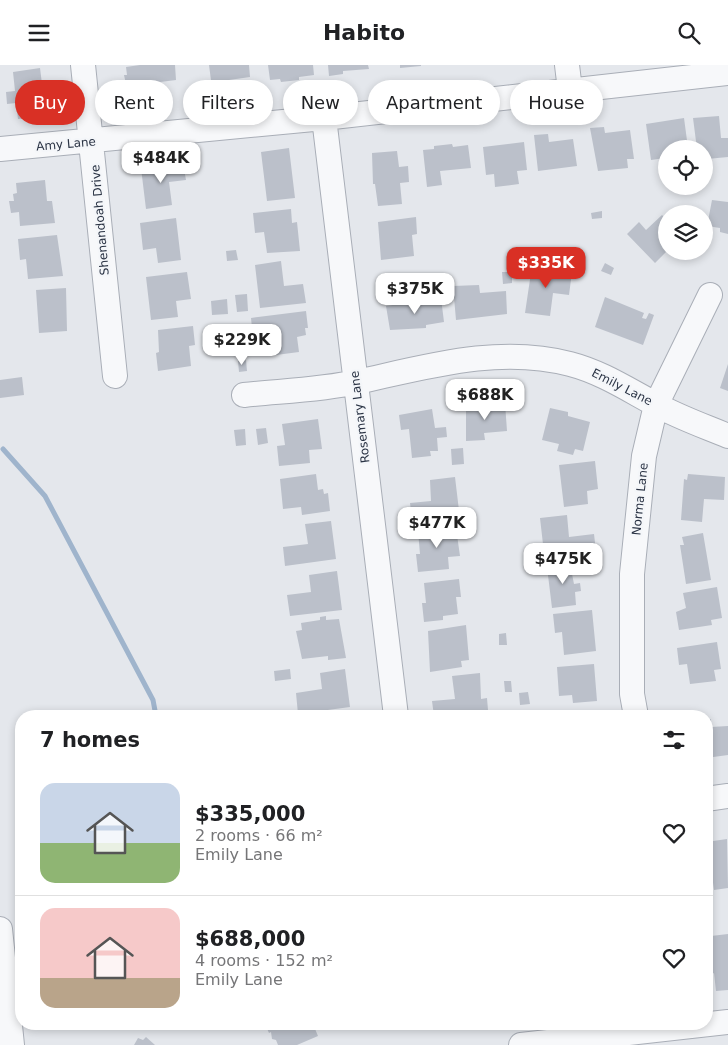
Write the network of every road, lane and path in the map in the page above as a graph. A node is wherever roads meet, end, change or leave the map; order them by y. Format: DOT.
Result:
graph roads {
  1 [pos="84,65"];
  2 [pos="567,65"];
  3 [pos="728,73"];
  4 [pos="569,80"];
  5 [pos="603,86"];
  6 [pos="510,96"];
  7 [pos="358,114"];
  8 [pos="283,122"];
  9 [pos="325,125"];
  10 [pos="93,142"];
  11 [pos="0,149"];
  12 [pos="710,295"];
  13 [pos="115,376"];
  14 [pos="355,383"];
  15 [pos="244,395"];
  16 [pos="656,405"];
  17 [pos="728,436"];
  18 [pos="395,710"];
  19 [pos="635,710"];
  20 [pos="728,796"];
  21 [pos="713,798"];
  22 [pos="0,929"];
  23 [pos="728,1022"];
  24 [pos="713,1025"];
  25 [pos="681,1032"];
  26 [pos="12,1045"];
  27 [pos="521,1045"];
  1 -- 10 [label="street, Shenandoah Drive"];
  2 -- 4 [label="street"];
  3 -- 5 [label="street, Amy Lane"];
  6 -- 7 [label="street, Amy Lane"];
  8 -- 10 [label="street, Amy Lane"];
  9 -- 14 [label="street, Rosemary Lane"];
  10 -- 11 [label="street, Amy Lane"];
  10 -- 13 [label="street, Shenandoah Drive"];
  12 -- 16 [label="street, Norma Lane"];
  14 -- 15 [label="street, Emily Lane"];
  14 -- 16 [label="street, Emily Lane"];
  14 -- 18 [label="street, Rosemary Lane"];
  16 -- 17 [label="street, Emily Lane"];
  16 -- 19 [label="street, Norma Lane"];
  20 -- 21 [label="street"];
  22 -- 26 [label="street"];
  23 -- 24 [label="street"];
  25 -- 27 [label="street"];
}
